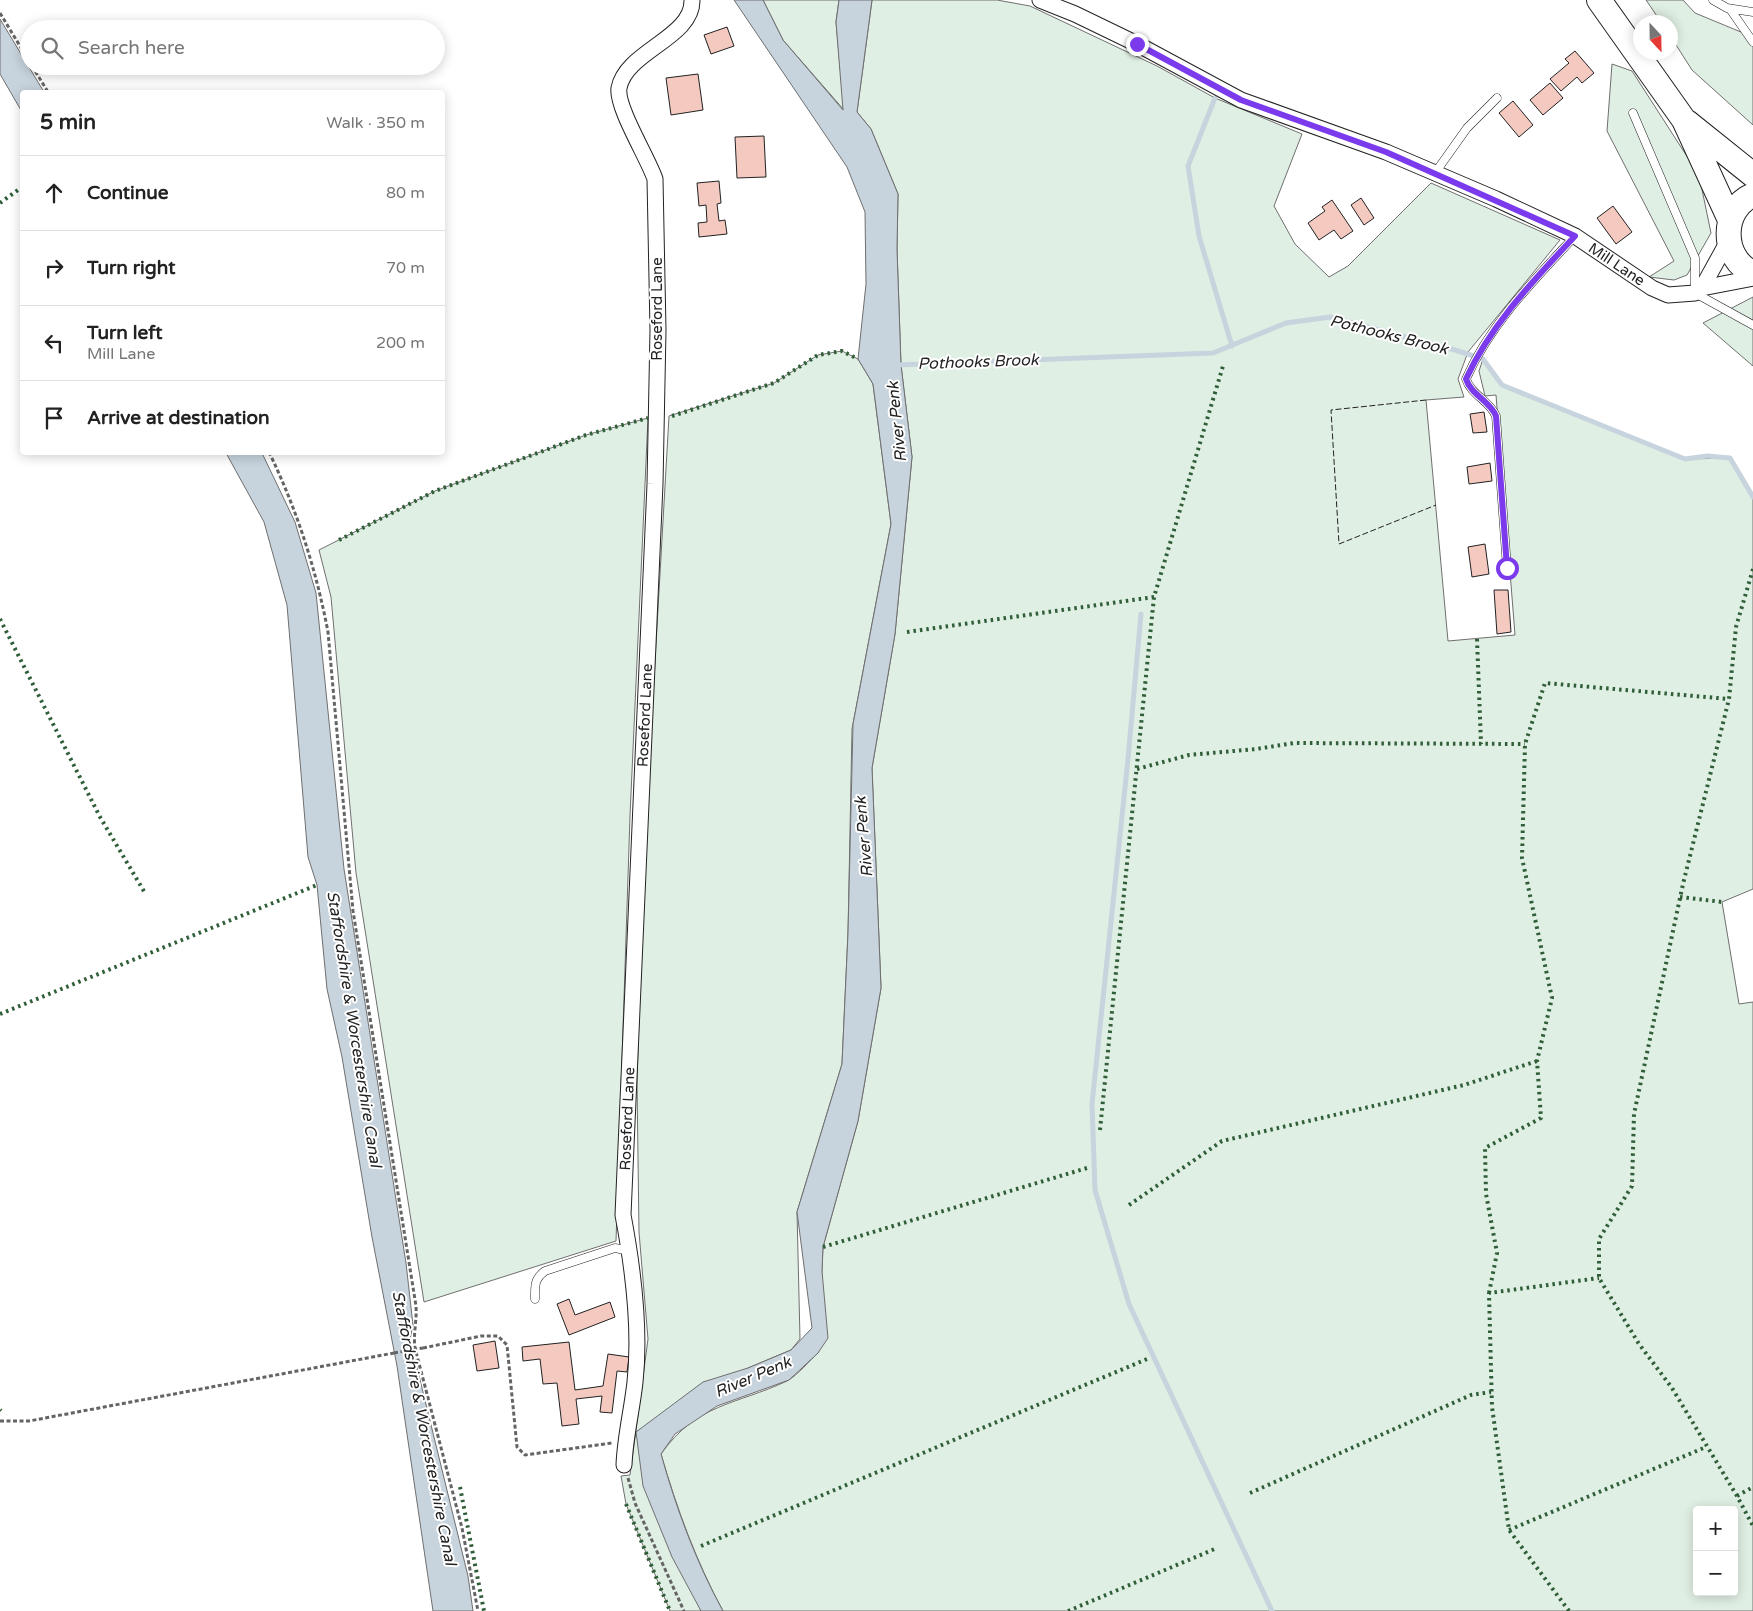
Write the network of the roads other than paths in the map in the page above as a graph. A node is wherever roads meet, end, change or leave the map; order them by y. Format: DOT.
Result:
graph roads {
  1 [pos="692,0"];
  2 [pos="1040,0"];
  3 [pos="1600,0"];
  4 [pos="1713,0"];
  5 [pos="1730,8"];
  6 [pos="1753,12"];
  7 [pos="1753,42"];
  8 [pos="1497,98"];
  9 [pos="1633,113"];
  10 [pos="1684,120"];
  11 [pos="1435,173"];
  12 [pos="1753,175"];
  13 [pos="1753,195"];
  14 [pos="1729,231"];
  15 [pos="1575,236"];
  16 [pos="1753,273"];
  17 [pos="1753,278"];
  18 [pos="1699,290"];
  19 [pos="1753,325"];
  20 [pos="1507,568"];
  21 [pos="630,1251"];
  22 [pos="535,1299"];
  23 [pos="624,1465"];
  1 -- 21 [label="street, Roseford Lane"];
  2 -- 11 [label="street, Mill Lane"];
  3 -- 10 [label="highway"];
  4 -- 5 [label="lane"];
  5 -- 6 [label="lane"];
  5 -- 7 [label="lane"];
  8 -- 11 [label="lane"];
  9 -- 18 [label="lane"];
  10 -- 12 [label="highway"];
  10 -- 14 [label="highway"];
  11 -- 15 [label="street, Mill Lane"];
  13 -- 14 [label="highway"];
  14 -- 16 [label="highway"];
  14 -- 18 [label="street"];
  15 -- 18 [label="street, Mill Lane"];
  15 -- 20 [label="lane"];
  17 -- 18 [label="street, Mill Lane"];
  18 -- 19 [label="lane"];
  21 -- 22 [label="lane"];
  21 -- 23 [label="street, Roseford Lane"];
}
